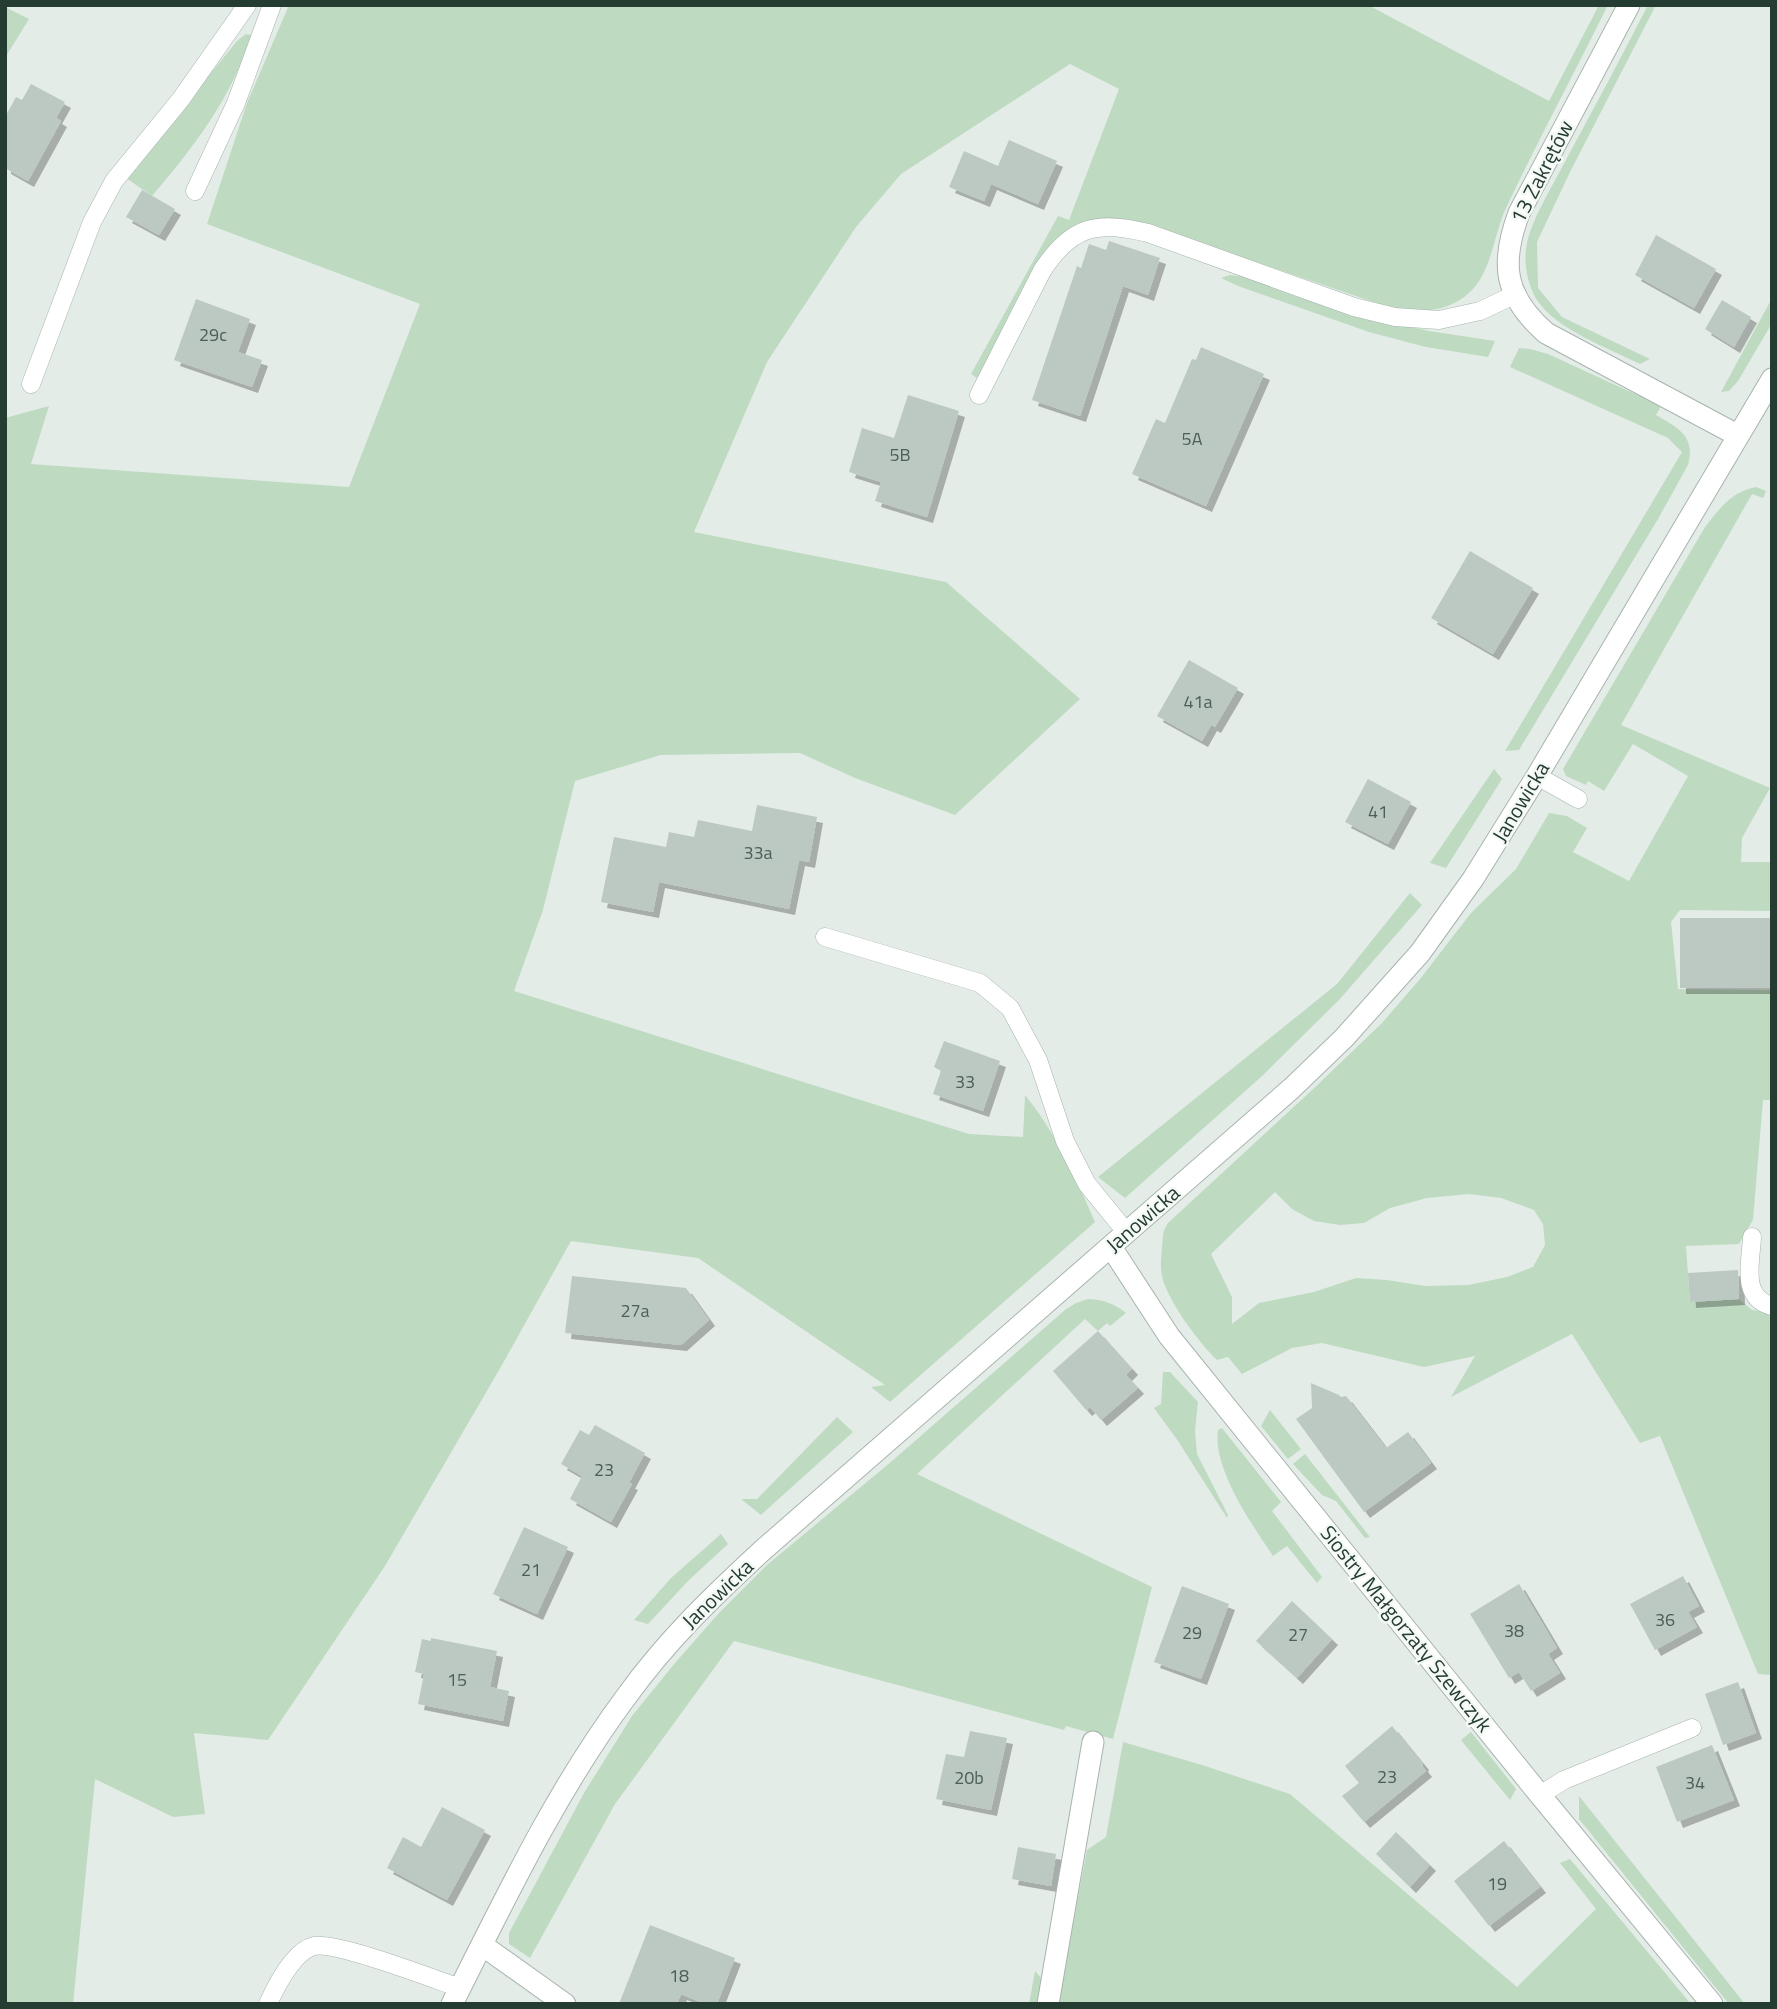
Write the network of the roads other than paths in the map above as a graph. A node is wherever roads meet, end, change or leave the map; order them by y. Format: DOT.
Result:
graph roads {
  1 [pos="247,5"];
  2 [pos="272,5"];
  3 [pos="1629,5"];
  4 [pos="195,191"];
  5 [pos="1514,295"];
  6 [pos="1772,379"];
  7 [pos="31,384"];
  8 [pos="979,395"];
  9 [pos="1737,435"];
  10 [pos="1537,776"];
  11 [pos="1578,799"];
  12 [pos="825,937"];
  13 [pos="1752,1237"];
  14 [pos="1119,1240"];
  15 [pos="1772,1306"];
  16 [pos="1692,1728"];
  17 [pos="1093,1742"];
  18 [pos="1540,1795"];
  19 [pos="482,1945"];
  20 [pos="456,1996"];
  21 [pos="268,2004"];
  22 [pos="565,2004"];
  23 [pos="1048,2004"];
  24 [pos="1712,2004"];
  1 -- 7 [label="lane"];
  2 -- 4 [label="lane"];
  3 -- 5 [label="street, 13 Zakrętów"];
  5 -- 8 [label="lane"];
  5 -- 9 [label="street, 13 Zakrętów"];
  6 -- 9 [label="street, Janowicka"];
  9 -- 10 [label="street, Janowicka"];
  10 -- 11 [label="lane"];
  10 -- 14 [label="street, Janowicka"];
  12 -- 14 [label="lane"];
  13 -- 15 [label="lane"];
  14 -- 18 [label="street, Siostry Małgorzaty Szewczyk"];
  14 -- 19 [label="street, Janowicka"];
  16 -- 18 [label="lane"];
  17 -- 23 [label="street"];
  18 -- 24 [label="street, Siostry Małgorzaty Szewczyk"];
  19 -- 20 [label="street, Janowicka"];
  19 -- 22 [label="street"];
  20 -- 21 [label="lane"];
}
